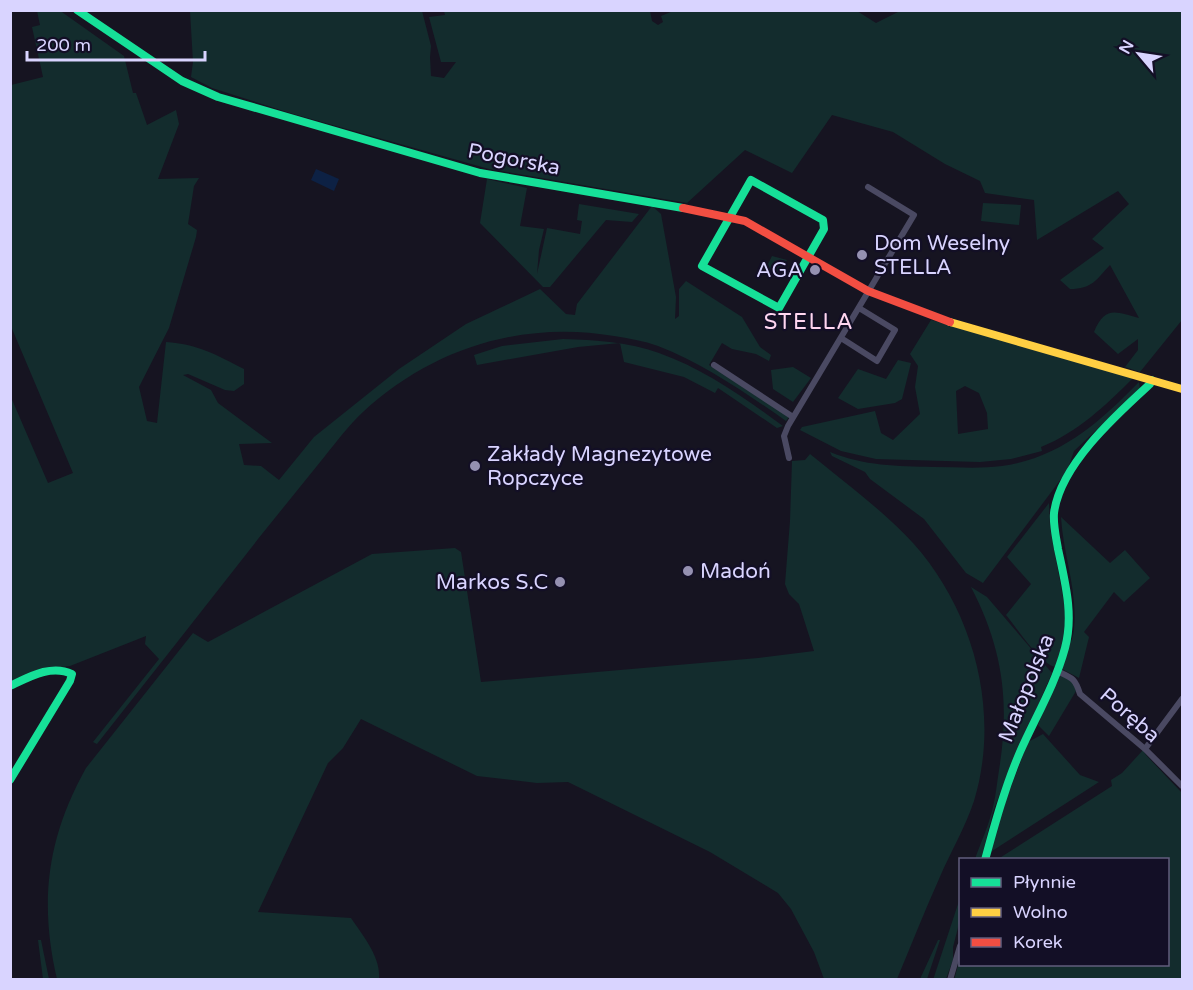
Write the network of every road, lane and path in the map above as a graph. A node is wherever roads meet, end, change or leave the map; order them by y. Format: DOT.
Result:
graph roads {
  1 [pos="77,10"];
  2 [pos="868,187"];
  3 [pos="730,217"];
  4 [pos="808,256"];
  5 [pos="868,291"];
  6 [pos="858,308"];
  7 [pos="841,338"];
  8 [pos="714,364"];
  9 [pos="1151,380"];
  10 [pos="1182,389"];
  11 [pos="793,417"];
  12 [pos="789,458"];
  13 [pos="1057,671"];
  14 [pos="10,686"];
  15 [pos="1182,699"];
  16 [pos="1145,749"];
  17 [pos="10,780"];
  18 [pos="1182,786"];
  19 [pos="986,858"];
  20 [pos="959,949"];
  21 [pos="950,980"];
  1 -- 3 [label="street, Pogorska"];
  2 -- 5 [label="street"];
  3 -- 4 [label="street, Pogorska"];
  3 -- 4 [label="street"];
  3 -- 4 [label="street"];
  4 -- 5 [label="street, Pogorska"];
  5 -- 6 [label="street"];
  5 -- 9 [label="street, Pogorska"];
  6 -- 7 [label="street"];
  6 -- 7 [label="street"];
  7 -- 11 [label="street"];
  8 -- 11 [label="street"];
  9 -- 10 [label="street, Pogorska"];
  9 -- 13 [label="street, Małopolska"];
  11 -- 12 [label="street"];
  13 -- 16 [label="street, Poręba"];
  13 -- 19 [label="street, Małopolska"];
  14 -- 17 [label="street"];
  15 -- 16 [label="street"];
  16 -- 18 [label="street, Poręba"];
  20 -- 21 [label="street"];
}
